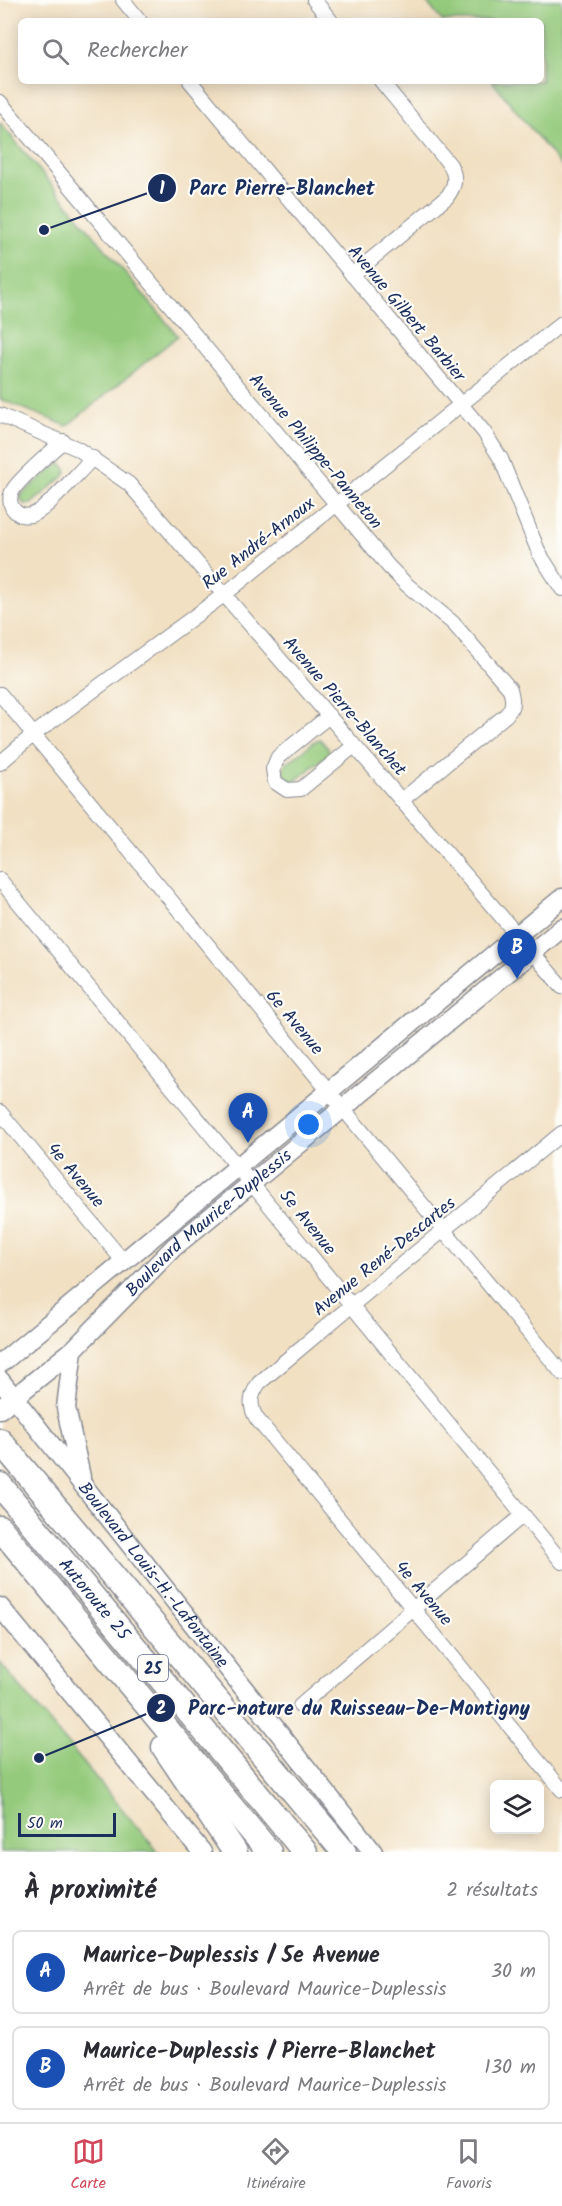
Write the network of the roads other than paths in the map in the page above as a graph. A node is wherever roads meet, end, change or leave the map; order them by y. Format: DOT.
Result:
graph roads {
  1 [pos="123,0"];
  2 [pos="314,0"];
  3 [pos="138,18"];
  4 [pos="329,18"];
  5 [pos="193,84"];
  6 [pos="383,84"];
  7 [pos="0,102"];
  8 [pos="352,275"];
  9 [pos="562,323"];
  10 [pos="460,404"];
  11 [pos="0,415"];
  12 [pos="63,441"];
  13 [pos="93,458"];
  14 [pos="337,504"];
  15 [pos="562,589"];
  16 [pos="225,594"];
  17 [pos="0,694"];
  18 [pos="329,716"];
  19 [pos="34,734"];
  20 [pos="354,746"];
  21 [pos="0,763"];
  22 [pos="402,800"];
  23 [pos="0,880"];
  24 [pos="562,897"];
  25 [pos="562,928"];
  26 [pos="518,935"];
  27 [pos="532,952"];
  28 [pos="562,987"];
  29 [pos="329,1091"];
  30 [pos="343,1109"];
  31 [pos="0,1112"];
  32 [pos="562,1133"];
  33 [pos="237,1166"];
  34 [pos="252,1183"];
  35 [pos="444,1230"];
  36 [pos="124,1262"];
  37 [pos="352,1305"];
  38 [pos="73,1350"];
  39 [pos="0,1364"];
  40 [pos="562,1373"];
  41 [pos="0,1380"];
  42 [pos="14,1397"];
  43 [pos="0,1409"];
  44 [pos="257,1419"];
  45 [pos="0,1441"];
  46 [pos="82,1482"];
  47 [pos="0,1485"];
  48 [pos="523,1515"];
  49 [pos="0,1528"];
  50 [pos="562,1562"];
  51 [pos="0,1607"];
  52 [pos="414,1609"];
  53 [pos="99,1647"];
  54 [pos="300,1706"];
  55 [pos="562,1790"];
  56 [pos="202,1852"];
  57 [pos="235,1852"];
  58 [pos="269,1852"];
  59 [pos="305,1852"];
  60 [pos="344,1852"];
  61 [pos="373,1852"];
  1 -- 3 [label="street"];
  2 -- 4 [label="street"];
  5 -- 8 [label="street, Avenue Gilbert Barbier"];
  6 -- 8 [label="street"];
  7 -- 14 [label="street, Avenue Philippe-Panneton"];
  8 -- 10 [label="street, Avenue Gilbert Barbier"];
  9 -- 10 [label="street, Rue André-Arnoux"];
  10 -- 14 [label="street, Rue André-Arnoux"];
  10 -- 15 [label="street, Avenue Gilbert Barbier"];
  11 -- 12 [label="street, Avenue Pierre-Blanchet"];
  12 -- 13 [label="street, Avenue Pierre-Blanchet"];
  12 -- 13 [label="street"];
  13 -- 16 [label="street, Avenue Pierre-Blanchet"];
  14 -- 16 [label="street, Rue André-Arnoux"];
  14 -- 22 [label="street, Avenue Philippe-Panneton"];
  16 -- 18 [label="street, Avenue Pierre-Blanchet"];
  16 -- 19 [label="street, Rue André-Arnoux"];
  17 -- 19 [label="street, 6e Avenue"];
  18 -- 20 [label="street, Avenue Pierre-Blanchet"];
  18 -- 20 [label="street"];
  19 -- 21 [label="street, Rue André-Arnoux"];
  19 -- 29 [label="street, 6e Avenue"];
  20 -- 22 [label="street, Avenue Pierre-Blanchet"];
  22 -- 26 [label="street, Avenue Pierre-Blanchet"];
  23 -- 33 [label="street, 5e Avenue"];
  24 -- 26 [label="street, Boulevard Maurice-Duplessis"];
  25 -- 27 [label="street, Boulevard Maurice-Duplessis"];
  26 -- 27 [label="street, Avenue Pierre-Blanchet"];
  26 -- 29 [label="street, Boulevard Maurice-Duplessis"];
  27 -- 28 [label="street, Avenue Pierre-Blanchet"];
  27 -- 30 [label="street, Boulevard Maurice-Duplessis"];
  29 -- 30 [label="street, 6e Avenue"];
  29 -- 33 [label="street, Boulevard Maurice-Duplessis"];
  30 -- 34 [label="street, Boulevard Maurice-Duplessis"];
  30 -- 35 [label="street, 6e Avenue"];
  31 -- 36 [label="street, 4e Avenue"];
  32 -- 35 [label="street, Avenue René-Descartes"];
  33 -- 34 [label="street, 5e Avenue"];
  33 -- 36 [label="street, Boulevard Maurice-Duplessis"];
  34 -- 37 [label="street, 5e Avenue"];
  34 -- 38 [label="street, Boulevard Maurice-Duplessis"];
  35 -- 37 [label="street, Avenue René-Descartes"];
  35 -- 40 [label="street, 6e Avenue"];
  36 -- 39 [label="street, Boulevard Maurice-Duplessis"];
  37 -- 44 [label="street, Avenue René-Descartes"];
  37 -- 48 [label="street, 5e Avenue"];
  38 -- 42 [label="street, Boulevard Maurice-Duplessis"];
  38 -- 46 [label="street"];
  41 -- 42 [label="street, Boulevard Louis-H.-Lafontaine"];
  42 -- 43 [label="street, Boulevard Maurice-Duplessis"];
  42 -- 46 [label="street, Boulevard Louis-H.-Lafontaine"];
  44 -- 52 [label="street, 4e Avenue"];
  45 -- 60 [label="highway"];
  46 -- 61 [label="street, Boulevard Louis-H.-Lafontaine"];
  47 -- 59 [label="highway, Autoroute 25 / 25"];
  48 -- 50 [label="street, 5e Avenue"];
  48 -- 52 [label="street"];
  49 -- 53 [label="highway, Autoroute 25 / 25"];
  51 -- 56 [label="street"];
  52 -- 54 [label="street"];
  52 -- 55 [label="street, 4e Avenue"];
  53 -- 57 [label="highway"];
  53 -- 58 [label="highway, Autoroute 25 / 25"];
}
